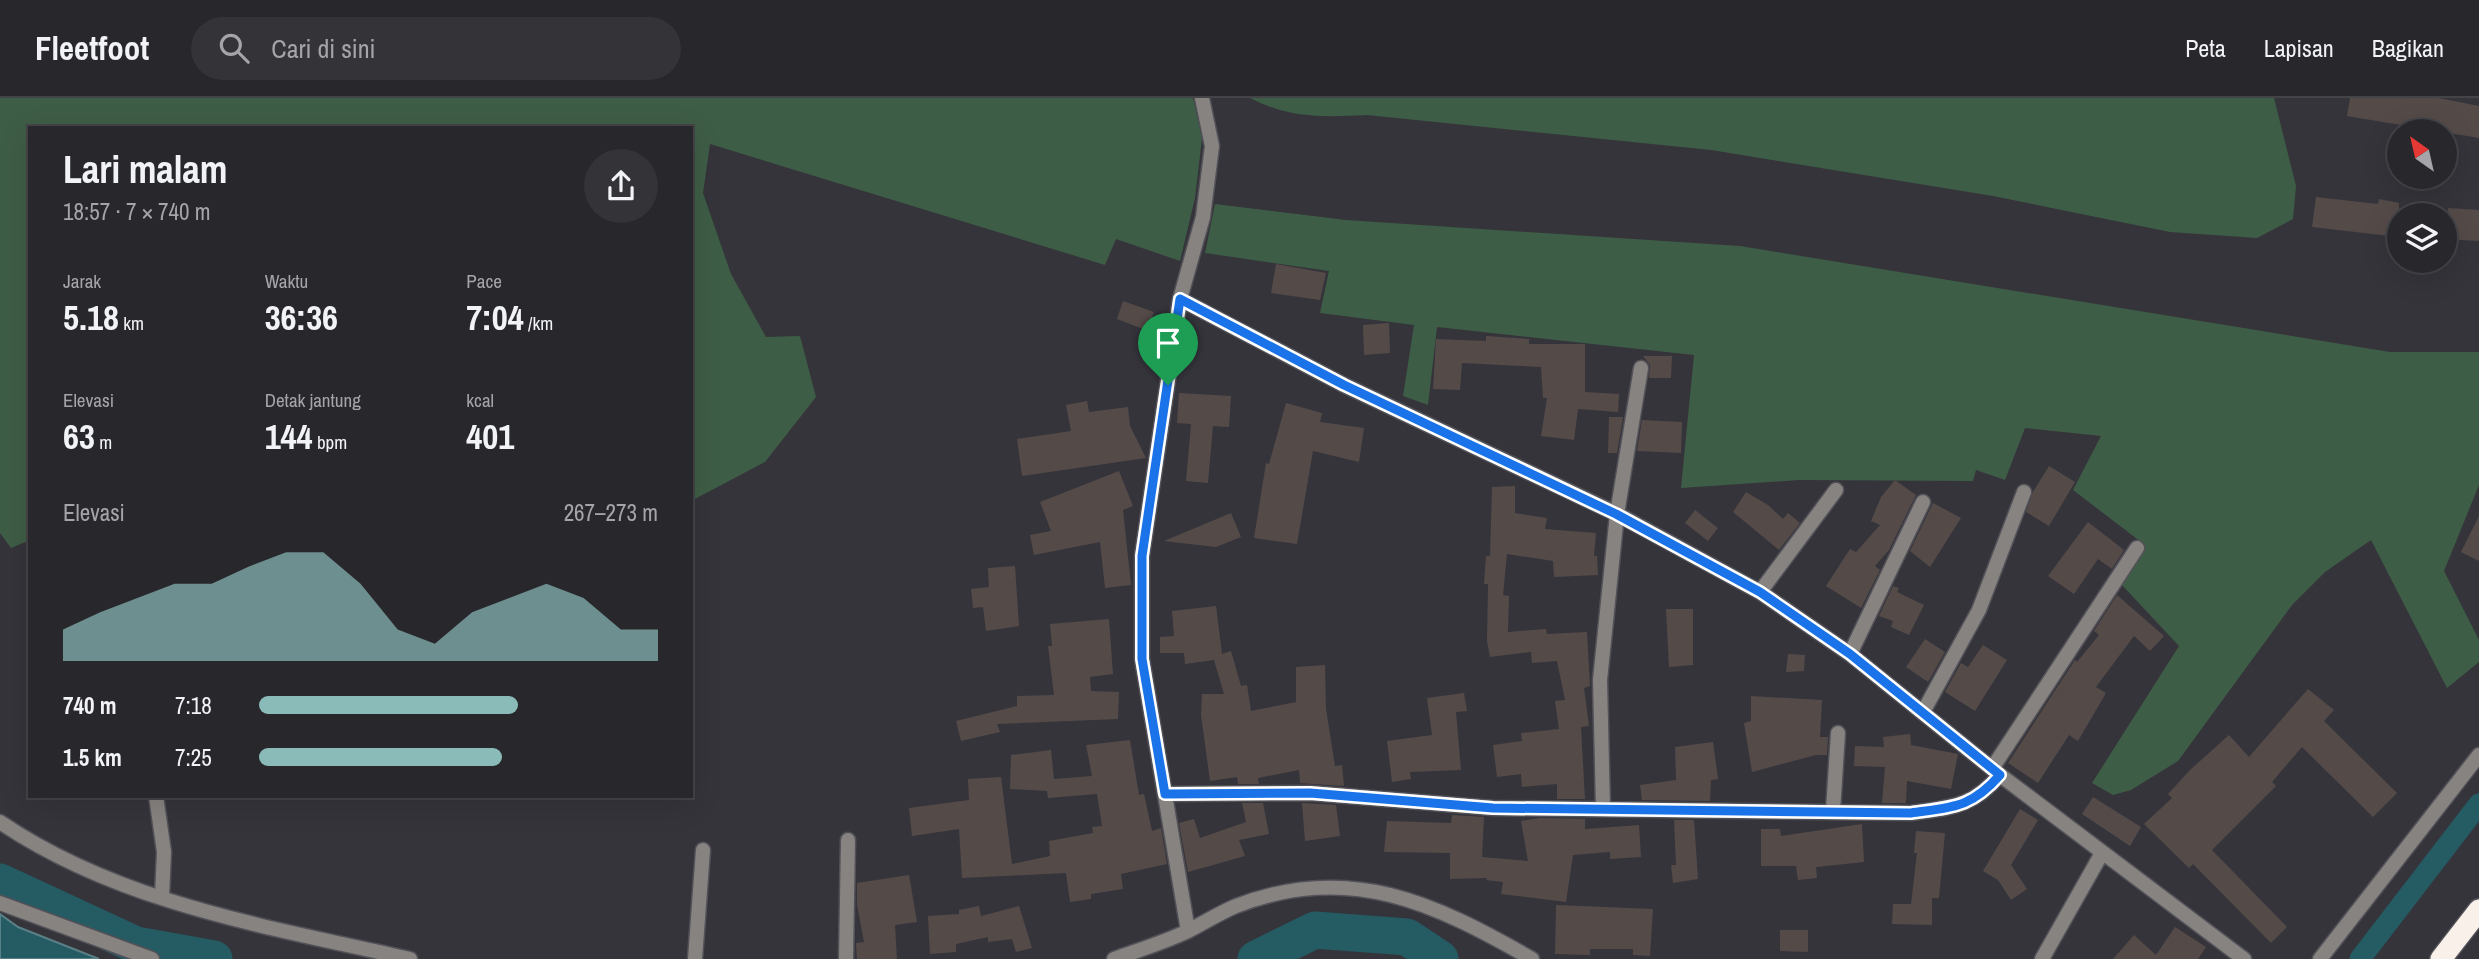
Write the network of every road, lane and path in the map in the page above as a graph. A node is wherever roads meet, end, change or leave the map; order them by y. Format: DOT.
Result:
graph roads {
  1 [pos="1202,98"];
  2 [pos="1180,299"];
  3 [pos="1641,368"];
  4 [pos="1836,490"];
  5 [pos="2024,492"];
  6 [pos="1923,502"];
  7 [pos="1616,514"];
  8 [pos="2137,548"];
  9 [pos="1760,592"];
  10 [pos="1850,654"];
  11 [pos="1923,712"];
  12 [pos="1838,733"];
  13 [pos="2479,755"];
  14 [pos="1996,771"];
  15 [pos="1165,794"];
  16 [pos="156,798"];
  17 [pos="1602,808"];
  18 [pos="1833,811"];
  19 [pos="0,822"];
  20 [pos="848,840"];
  21 [pos="703,850"];
  22 [pos="2102,853"];
  23 [pos="162,896"];
  24 [pos="0,904"];
  25 [pos="2479,910"];
  26 [pos="1188,931"];
  27 [pos="152,959"];
  28 [pos="410,959"];
  29 [pos="695,959"];
  30 [pos="846,959"];
  31 [pos="1114,959"];
  32 [pos="1532,959"];
  33 [pos="2042,959"];
  34 [pos="2244,959"];
  35 [pos="2320,959"];
  36 [pos="2441,959"];
  1 -- 2 [label="street"];
  2 -- 7 [label="street"];
  2 -- 15 [label="street"];
  3 -- 7 [label="street"];
  4 -- 9 [label="street"];
  5 -- 11 [label="street"];
  6 -- 10 [label="street"];
  7 -- 9 [label="street"];
  7 -- 17 [label="street"];
  8 -- 14 [label="street"];
  9 -- 10 [label="street"];
  10 -- 11 [label="street"];
  11 -- 14 [label="street"];
  12 -- 18 [label="street"];
  13 -- 35 [label="street"];
  14 -- 18 [label="street"];
  14 -- 22 [label="street"];
  15 -- 17 [label="street"];
  15 -- 26 [label="street"];
  16 -- 23 [label="street"];
  17 -- 18 [label="street"];
  19 -- 23 [label="street"];
  20 -- 30 [label="street"];
  21 -- 29 [label="street"];
  22 -- 33 [label="street"];
  22 -- 34 [label="street"];
  23 -- 28 [label="street"];
  24 -- 27 [label="street"];
  25 -- 36 [label="highway"];
  26 -- 31 [label="street"];
  26 -- 32 [label="street"];
}
